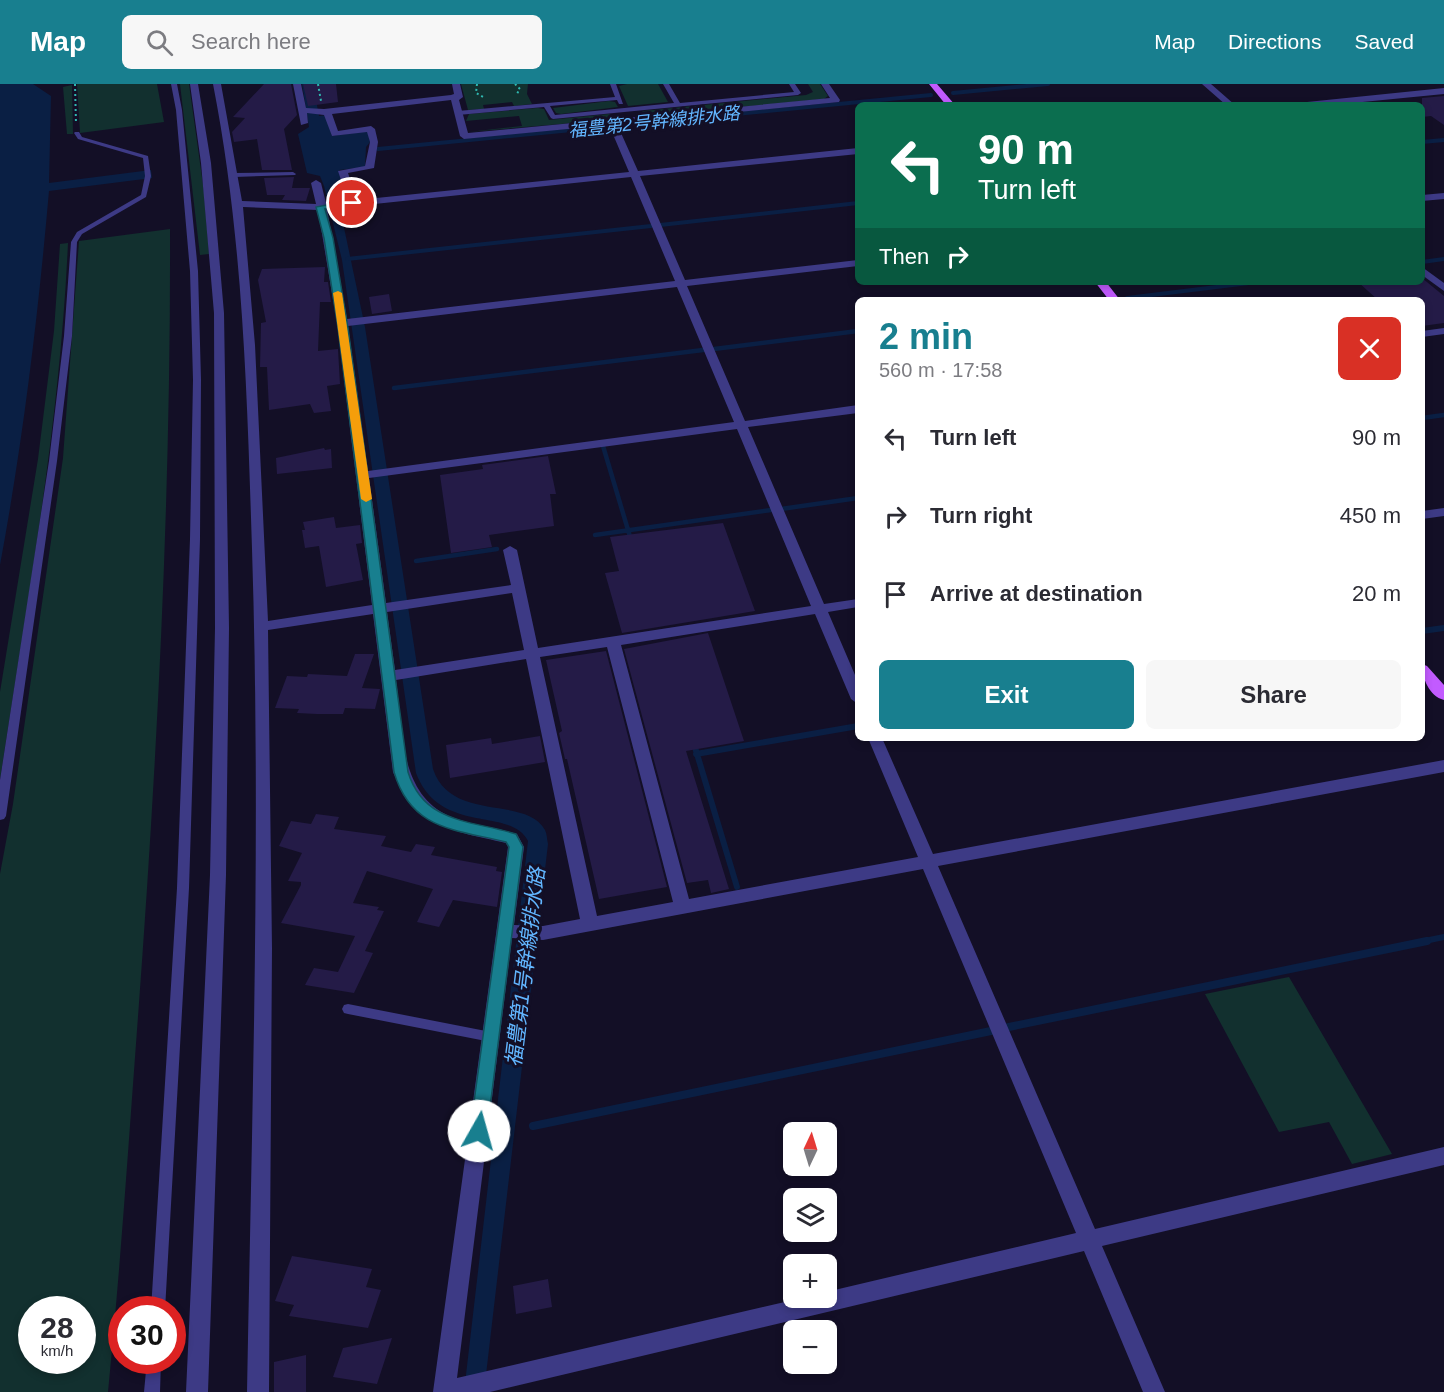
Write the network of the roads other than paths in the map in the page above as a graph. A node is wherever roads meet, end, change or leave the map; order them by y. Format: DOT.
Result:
graph roads {
  1 [pos="174,84"];
  2 [pos="194,84"];
  3 [pos="217,84"];
  4 [pos="297,84"];
  5 [pos="456,84"];
  6 [pos="613,84"];
  7 [pos="666,84"];
  8 [pos="792,84"];
  9 [pos="825,84"];
  10 [pos="933,84"];
  11 [pos="1206,84"];
  12 [pos="1444,91"];
  13 [pos="454,97"];
  14 [pos="619,98"];
  15 [pos="948,102"];
  16 [pos="1227,102"];
  17 [pos="1336,102"];
  18 [pos="546,105"];
  19 [pos="678,105"];
  20 [pos="303,110"];
  21 [pos="625,110"];
  22 [pos="326,112"];
  23 [pos="458,113"];
  24 [pos="630,120"];
  25 [pos="304,123"];
  26 [pos="613,124"];
  27 [pos="77,133"];
  28 [pos="855,151"];
  29 [pos="293,174"];
  30 [pos="634,174"];
  31 [pos="234,175"];
  32 [pos="316,183"];
  33 [pos="1444,196"];
  34 [pos="1425,198"];
  35 [pos="348,203"];
  36 [pos="237,204"];
  37 [pos="323,206"];
  38 [pos="855,263"];
  39 [pos="1425,272"];
  40 [pos="681,284"];
  41 [pos="1102,285"];
  42 [pos="1444,288"];
  43 [pos="1112,297"];
  44 [pos="344,323"];
  45 [pos="1444,331"];
  46 [pos="1425,334"];
  47 [pos="855,409"];
  48 [pos="741,424"];
  49 [pos="366,475"];
  50 [pos="1444,512"];
  51 [pos="1425,515"];
  52 [pos="510,550"];
  53 [pos="519,588"];
  54 [pos="855,603"];
  55 [pos="383,608"];
  56 [pos="820,609"];
  57 [pos="262,626"];
  58 [pos="613,641"];
  59 [pos="533,654"];
  60 [pos="1425,673"];
  61 [pos="392,676"];
  62 [pos="855,692"];
  63 [pos="1444,695"];
  64 [pos="876,741"];
  65 [pos="1444,766"];
  66 [pos="0,816"];
  67 [pos="928,863"];
  68 [pos="683,907"];
  69 [pos="590,925"];
  70 [pos="508,931"];
  71 [pos="348,1009"];
  72 [pos="491,1037"];
  73 [pos="1444,1156"];
  74 [pos="1088,1238"];
  75 [pos="159,1296"];
  76 [pos="153,1374"];
  77 [pos="447,1391"];
  78 [pos="152,1392"];
  79 [pos="197,1392"];
  80 [pos="258,1392"];
  81 [pos="1154,1392"];
  1 -- 75 [label="lane"];
  2 -- 79 [label="street"];
  3 -- 31 [label="street"];
  4 -- 20 [label="street"];
  5 -- 13 [label="street"];
  6 -- 14 [label="lane"];
  7 -- 19 [label="lane"];
  8 -- 19 [label="lane"];
  9 -- 24 [label="street"];
  10 -- 15 [label="main road"];
  11 -- 16 [label="street"];
  12 -- 17 [label="street"];
  13 -- 22 [label="street"];
  13 -- 23 [label="street"];
  14 -- 18 [label="lane"];
  14 -- 21 [label="lane"];
  18 -- 21 [label="lane"];
  18 -- 23 [label="lane"];
  19 -- 21 [label="lane"];
  20 -- 22 [label="street"];
  20 -- 25 [label="street"];
  21 -- 24 [label="lane"];
  22 -- 35 [label="street"];
  23 -- 26 [label="street"];
  24 -- 26 [label="street"];
  26 -- 30 [label="street"];
  27 -- 66 [label="lane"];
  28 -- 30 [label="street"];
  29 -- 31 [label="lane"];
  30 -- 35 [label="street"];
  30 -- 40 [label="street"];
  31 -- 36 [label="street"];
  32 -- 37 [label="street"];
  33 -- 34 [label="street"];
  35 -- 37 [label="street"];
  36 -- 37 [label="street"];
  36 -- 57 [label="street"];
  37 -- 44 [label="street"];
  38 -- 40 [label="street"];
  39 -- 42 [label="street"];
  40 -- 44 [label="street"];
  40 -- 48 [label="street"];
  41 -- 43 [label="main road"];
  44 -- 49 [label="street"];
  45 -- 46 [label="street"];
  47 -- 48 [label="street"];
  48 -- 49 [label="street"];
  48 -- 56 [label="street"];
  49 -- 55 [label="street"];
  50 -- 51 [label="street"];
  52 -- 53 [label="street"];
  53 -- 55 [label="street"];
  53 -- 59 [label="street"];
  54 -- 56 [label="street"];
  55 -- 57 [label="street"];
  55 -- 61 [label="street"];
  56 -- 58 [label="street"];
  56 -- 62 [label="street"];
  57 -- 80 [label="street"];
  58 -- 59 [label="street"];
  58 -- 68 [label="street"];
  59 -- 61 [label="street"];
  59 -- 69 [label="street"];
  60 -- 63 [label="main road"];
  61 -- 70 [label="street"];
  64 -- 67 [label="street"];
  65 -- 67 [label="street"];
  67 -- 68 [label="street"];
  67 -- 74 [label="street"];
  68 -- 69 [label="street"];
  69 -- 70 [label="street"];
  70 -- 72 [label="street"];
  71 -- 72 [label="lane"];
  72 -- 77 [label="street"];
  73 -- 74 [label="street"];
  74 -- 77 [label="street"];
  74 -- 81 [label="street"];
  76 -- 78 [label="lane"];
}
